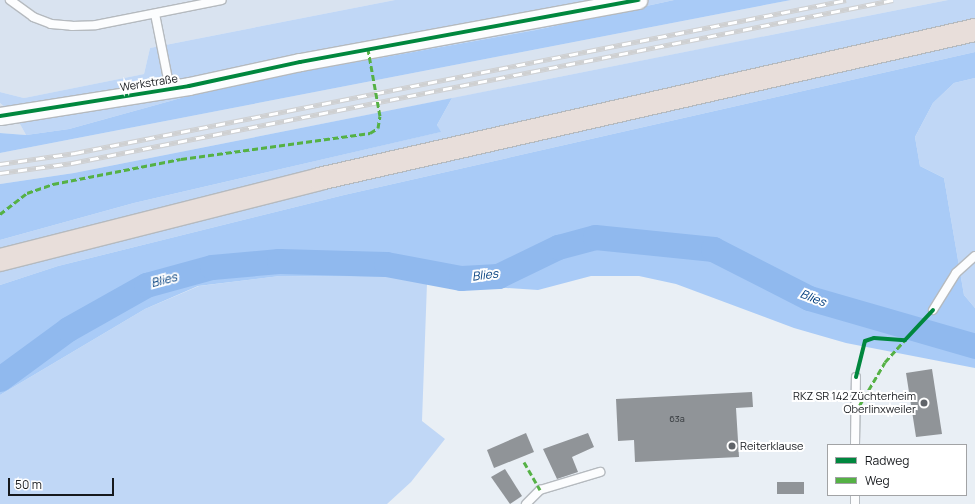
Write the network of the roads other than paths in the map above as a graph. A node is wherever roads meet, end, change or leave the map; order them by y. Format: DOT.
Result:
graph roads {
  1 [pos="10,0"];
  2 [pos="222,0"];
  3 [pos="638,0"];
  4 [pos="155,14"];
  5 [pos="975,30"];
  6 [pos="170,89"];
  7 [pos="0,116"];
  8 [pos="975,256"];
  9 [pos="0,260"];
  10 [pos="933,310"];
  11 [pos="856,377"];
  12 [pos="855,444"];
  13 [pos="600,472"];
  14 [pos="526,504"];
  1 -- 4 [label="lane"];
  2 -- 4 [label="lane"];
  3 -- 6 [label="street, Werkstraße"];
  4 -- 6 [label="lane"];
  5 -- 9 [label="highway"];
  6 -- 7 [label="street, Werkstraße"];
  8 -- 10 [label="lane"];
  11 -- 12 [label="lane"];
  13 -- 14 [label="lane"];
}
